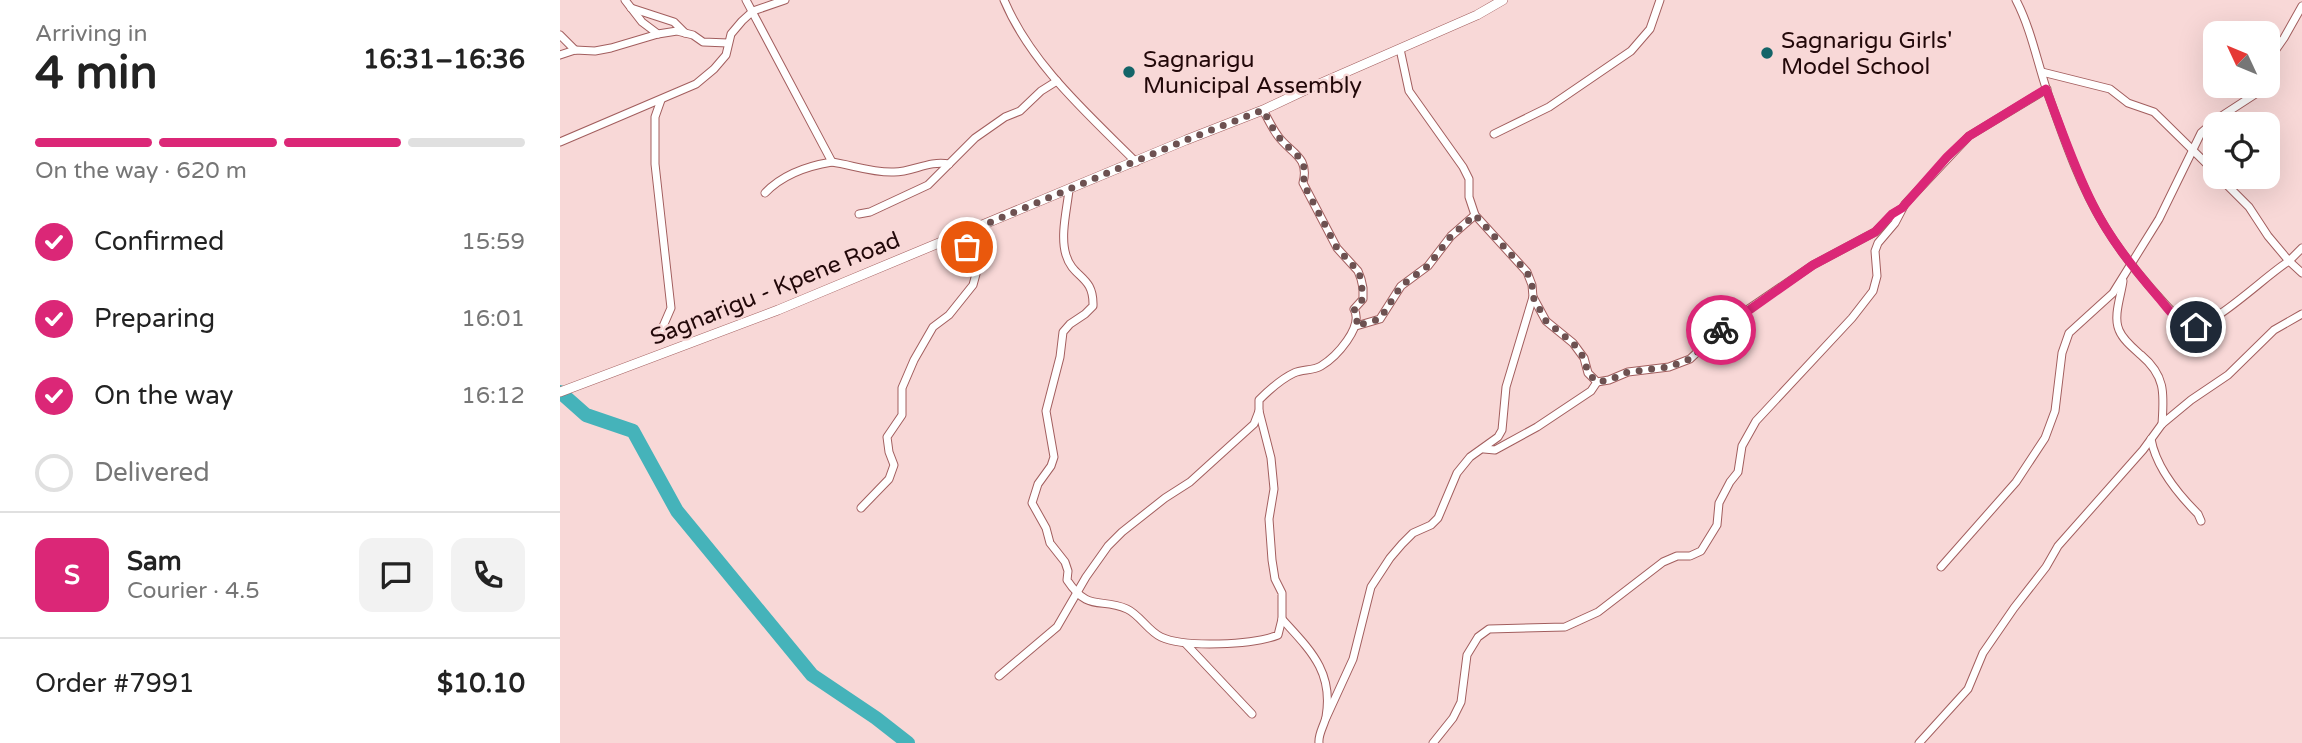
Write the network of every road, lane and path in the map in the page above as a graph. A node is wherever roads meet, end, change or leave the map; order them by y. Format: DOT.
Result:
graph roads {
  1 [pos="625,0"];
  2 [pos="746,0"];
  3 [pos="785,0"];
  4 [pos="1004,0"];
  5 [pos="1503,0"];
  6 [pos="1660,0"];
  7 [pos="2016,0"];
  8 [pos="2302,6"];
  9 [pos="631,8"];
  10 [pos="752,11"];
  11 [pos="685,33"];
  12 [pos="658,34"];
  13 [pos="560,35"];
  14 [pos="729,43"];
  15 [pos="2280,44"];
  16 [pos="1400,49"];
  17 [pos="575,50"];
  18 [pos="560,55"];
  19 [pos="2042,72"];
  20 [pos="1057,81"];
  21 [pos="2046,89"];
  22 [pos="2249,98"];
  23 [pos="661,100"];
  24 [pos="1263,110"];
  25 [pos="1494,134"];
  26 [pos="560,142"];
  27 [pos="2193,150"];
  28 [pos="2203,160"];
  29 [pos="832,162"];
  30 [pos="1136,162"];
  31 [pos="949,164"];
  32 [pos="2231,189"];
  33 [pos="1069,190"];
  34 [pos="765,193"];
  35 [pos="1902,208"];
  36 [pos="859,214"];
  37 [pos="1475,215"];
  38 [pos="972,230"];
  39 [pos="2302,248"];
  40 [pos="2289,261"];
  41 [pos="2131,264"];
  42 [pos="2302,273"];
  43 [pos="2123,277"];
  44 [pos="1533,297"];
  45 [pos="2302,314"];
  46 [pos="1356,326"];
  47 [pos="661,331"];
  48 [pos="1597,382"];
  49 [pos="562,391"];
  50 [pos="1259,411"];
  51 [pos="2162,424"];
  52 [pos="2151,439"];
  53 [pos="1483,449"];
  54 [pos="861,508"];
  55 [pos="2201,521"];
  56 [pos="1941,566"];
  57 [pos="1077,593"];
  58 [pos="1282,619"];
  59 [pos="1186,644"];
  60 [pos="999,676"];
  61 [pos="1252,714"];
  62 [pos="1326,718"];
  63 [pos="1319,743"];
  64 [pos="1433,743"];
  65 [pos="1919,743"];
  1 -- 9 [label="street"];
  2 -- 10 [label="street"];
  3 -- 10 [label="street"];
  4 -- 20 [label="street"];
  5 -- 16 [label="street, Sagnarigu - Kpene Road"];
  6 -- 25 [label="street"];
  7 -- 19 [label="street"];
  8 -- 15 [label="street"];
  9 -- 11 [label="street"];
  9 -- 12 [label="street"];
  10 -- 14 [label="street"];
  10 -- 29 [label="street"];
  11 -- 12 [label="street"];
  11 -- 14 [label="street"];
  12 -- 17 [label="street"];
  13 -- 17 [label="street"];
  14 -- 23 [label="street"];
  16 -- 24 [label="street, Sagnarigu - Kpene Road"];
  16 -- 37 [label="street"];
  17 -- 18 [label="street"];
  19 -- 21 [label="street"];
  19 -- 27 [label="street"];
  20 -- 30 [label="street"];
  20 -- 31 [label="street"];
  21 -- 35 [label="street"];
  21 -- 41 [label="street"];
  22 -- 27 [label="street"];
  23 -- 26 [label="street"];
  23 -- 47 [label="street"];
  24 -- 30 [label="street, Sagnarigu - Kpene Road"];
  24 -- 46 [label="street"];
  27 -- 28 [label="street"];
  27 -- 41 [label="street"];
  29 -- 31 [label="street"];
  29 -- 34 [label="street"];
  30 -- 33 [label="street, Sagnarigu - Kpene Road"];
  31 -- 36 [label="street"];
  32 -- 40 [label="street"];
  33 -- 38 [label="street, Sagnarigu - Kpene Road"];
  33 -- 57 [label="street"];
  35 -- 48 [label="street"];
  35 -- 64 [label="street"];
  37 -- 44 [label="street"];
  37 -- 46 [label="street"];
  38 -- 49 [label="street, Sagnarigu - Kpene Road"];
  38 -- 54 [label="street"];
  39 -- 40 [label="street"];
  40 -- 41 [label="street"];
  40 -- 42 [label="street"];
  41 -- 43 [label="street"];
  43 -- 51 [label="street"];
  43 -- 56 [label="street"];
  44 -- 48 [label="street"];
  44 -- 53 [label="street"];
  45 -- 51 [label="street"];
  46 -- 50 [label="street"];
  48 -- 53 [label="street"];
  50 -- 57 [label="street"];
  50 -- 58 [label="street"];
  51 -- 52 [label="street"];
  52 -- 55 [label="street"];
  52 -- 65 [label="street"];
  53 -- 62 [label="street"];
  57 -- 59 [label="street"];
  57 -- 60 [label="street"];
  58 -- 59 [label="street"];
  58 -- 62 [label="street"];
  59 -- 61 [label="street"];
  62 -- 63 [label="street"];
}
